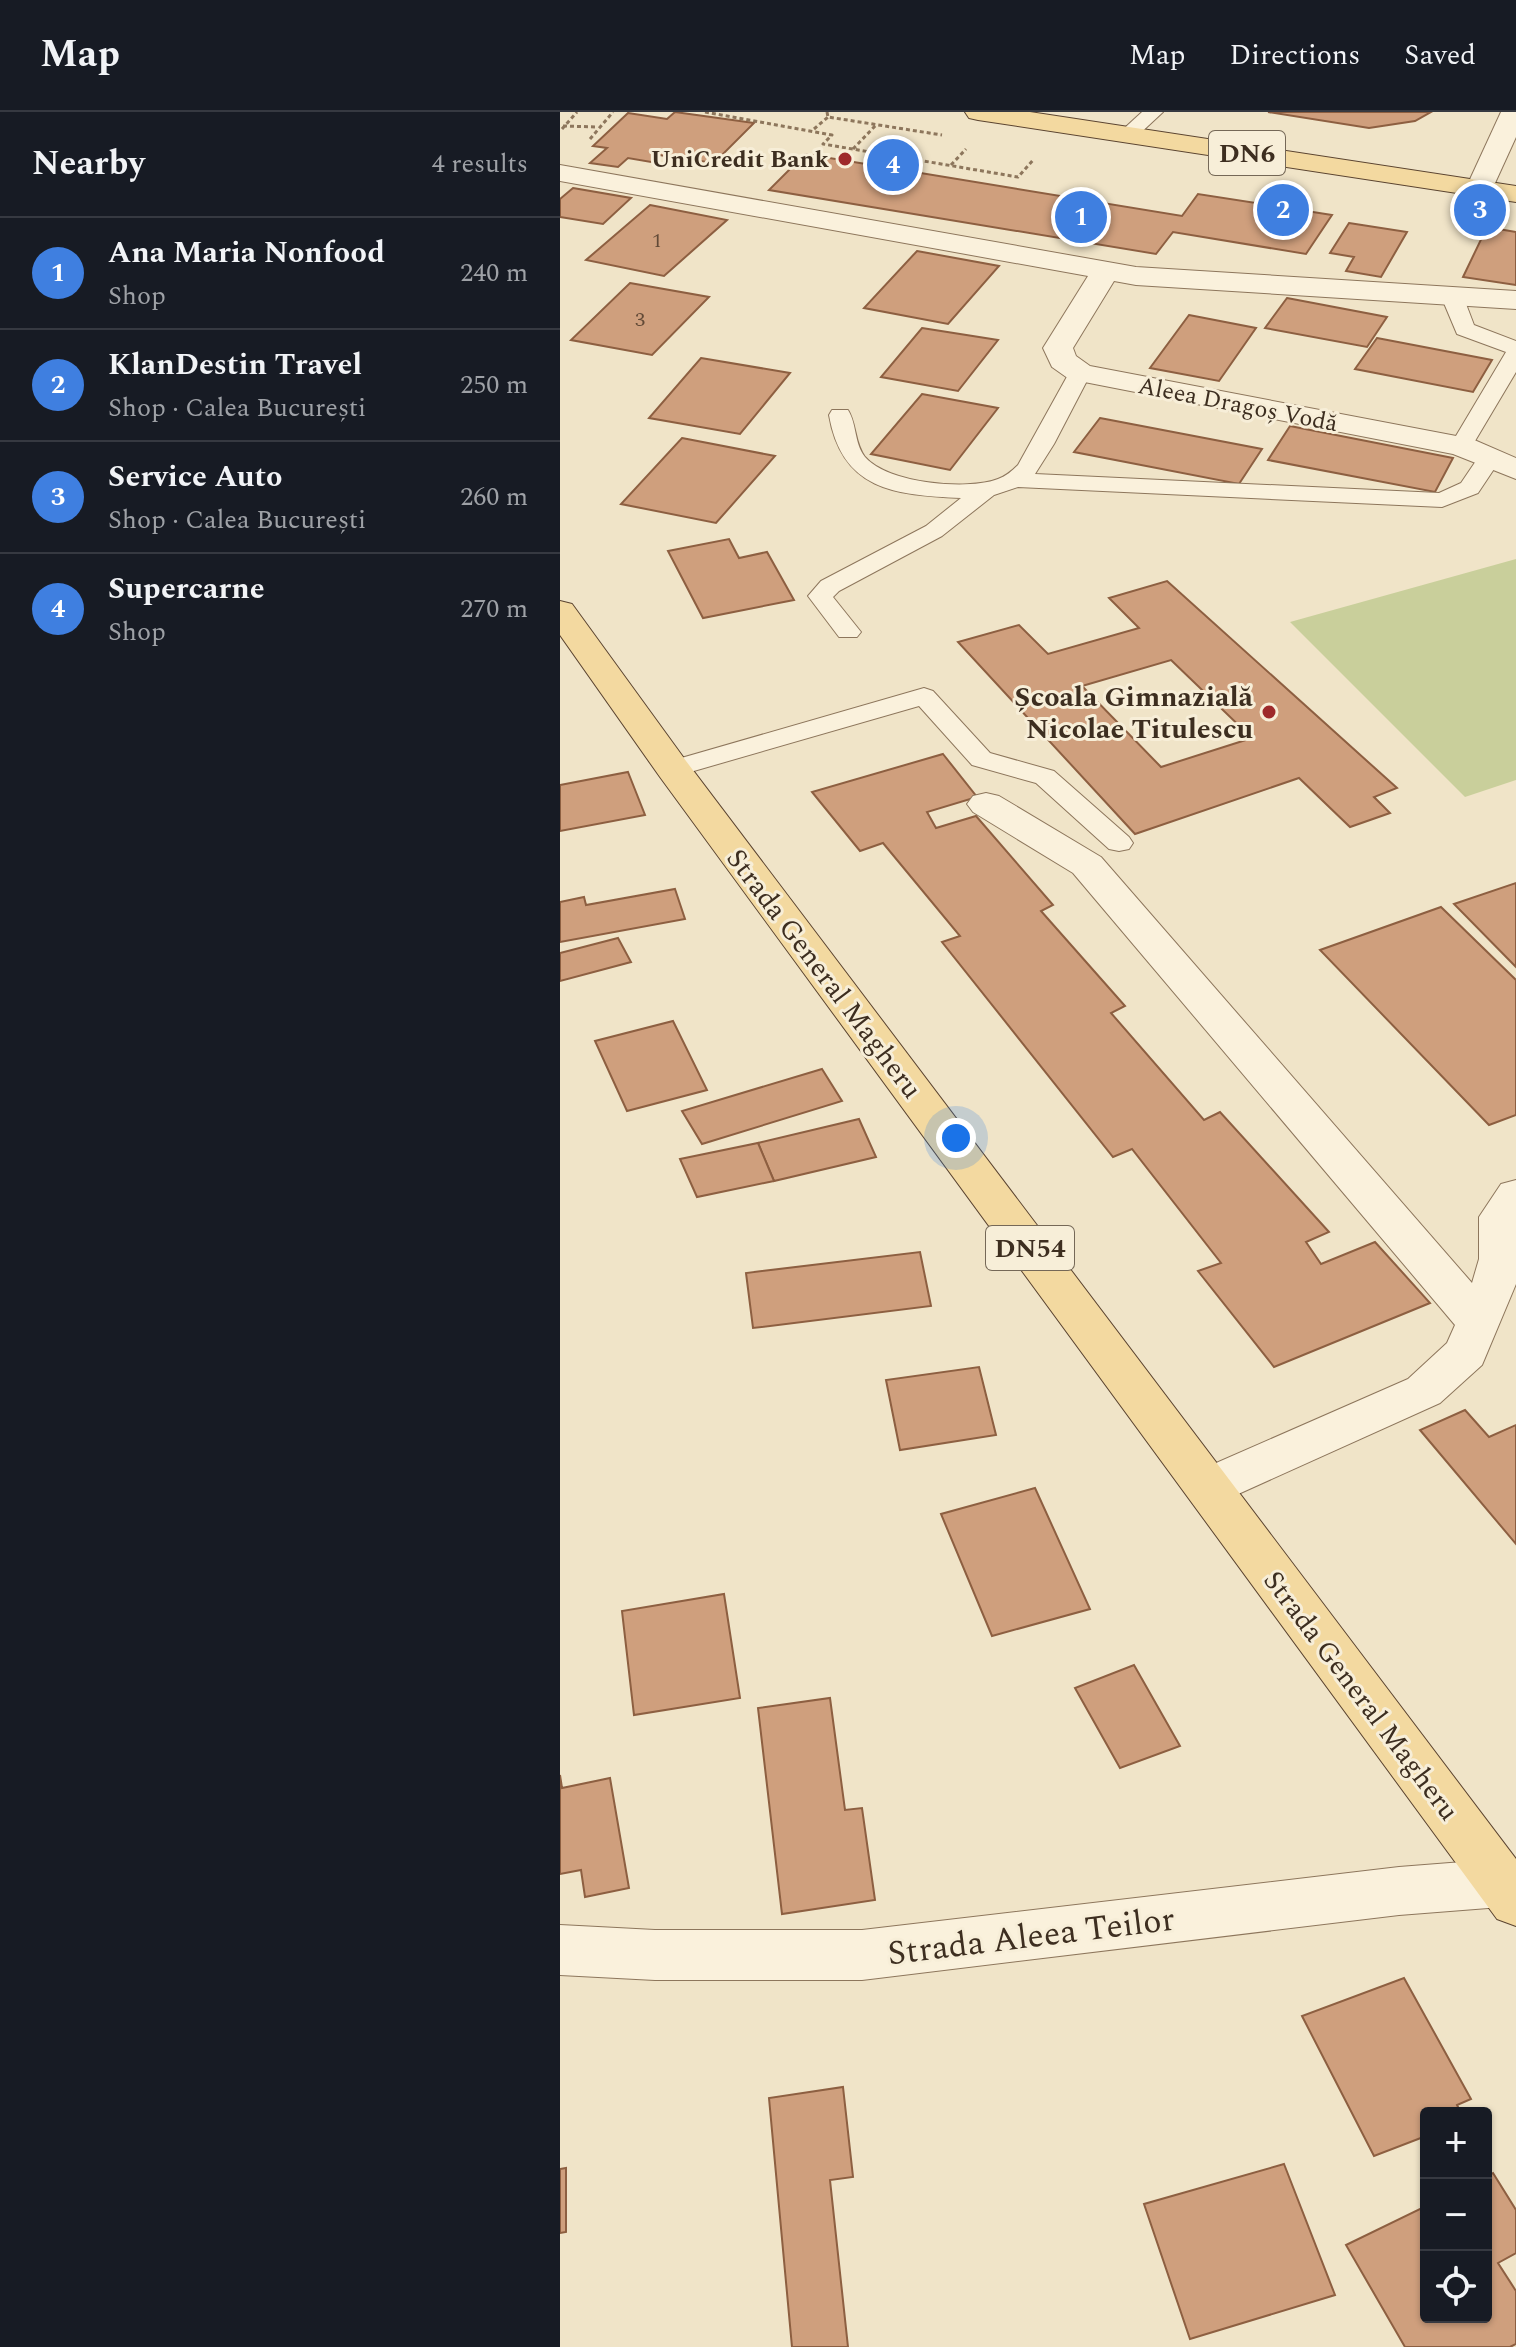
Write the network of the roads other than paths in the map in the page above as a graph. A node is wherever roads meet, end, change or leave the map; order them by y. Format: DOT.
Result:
graph roads {
  1 [pos="978,112"];
  2 [pos="1153,112"];
  3 [pos="1514,112"];
  4 [pos="1127,135"];
  5 [pos="560,173"];
  6 [pos="1480,188"];
  7 [pos="1516,194"];
  8 [pos="1105,271"];
  9 [pos="1452,296"];
  10 [pos="1516,300"];
  11 [pos="1513,362"];
  12 [pos="1080,373"];
  13 [pos="840,415"];
  14 [pos="1461,446"];
  15 [pos="1503,463"];
  16 [pos="1016,480"];
  17 [pos="985,490"];
  18 [pos="560,611"];
  19 [pos="848,632"];
  20 [pos="673,769"];
  21 [pos="986,804"];
  22 [pos="1119,843"];
  23 [pos="1516,1195"];
  24 [pos="1479,1322"];
  25 [pos="1208,1487"];
  26 [pos="1509,1893"];
  27 [pos="560,1950"];
  1 -- 4 [label="main road, DN6"];
  2 -- 4 [label="lane"];
  3 -- 6 [label="street"];
  4 -- 6 [label="main road, DN6"];
  5 -- 8 [label="street"];
  6 -- 7 [label="main road, DN6"];
  8 -- 9 [label="street"];
  8 -- 12 [label="street"];
  9 -- 10 [label="street"];
  9 -- 11 [label="lane"];
  11 -- 14 [label="lane"];
  12 -- 14 [label="street, Aleea Dragoș Vodă"];
  12 -- 16 [label="lane"];
  13 -- 17 [label="lane"];
  14 -- 15 [label="street, Aleea Dragoș Vodă"];
  15 -- 16 [label="lane"];
  16 -- 17 [label="lane"];
  17 -- 19 [label="lane"];
  18 -- 20 [label="main road, Strada General Magheru / DN54"];
  20 -- 22 [label="lane"];
  20 -- 25 [label="main road, Strada General Magheru / DN54"];
  21 -- 24 [label="street"];
  23 -- 24 [label="street"];
  24 -- 25 [label="street"];
  25 -- 26 [label="main road, Strada General Magheru / DN54"];
  26 -- 27 [label="street, Strada Aleea Teilor"];
}
